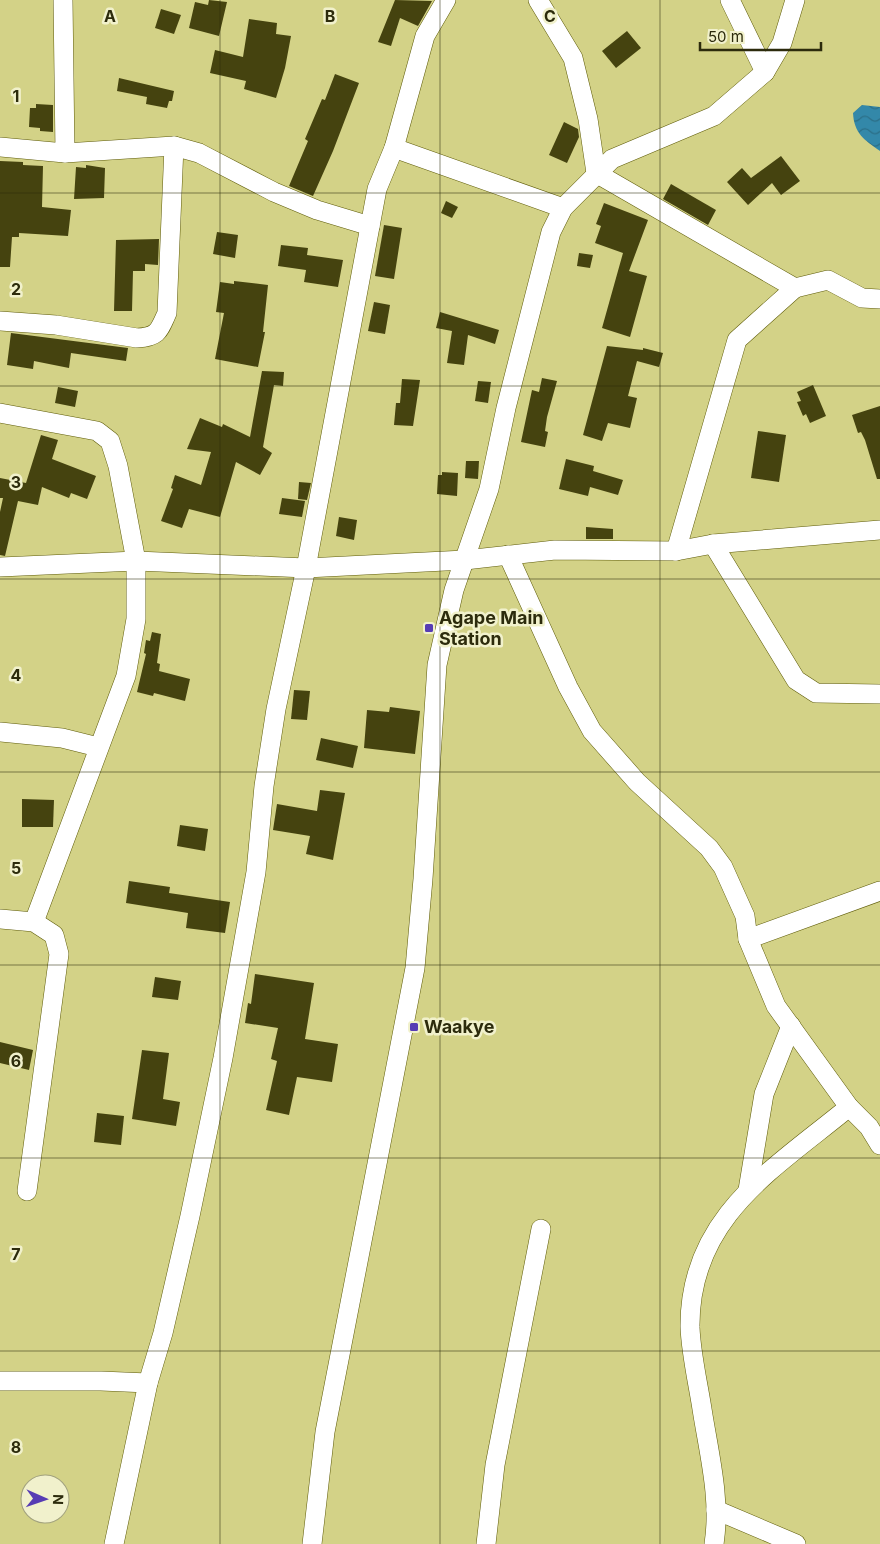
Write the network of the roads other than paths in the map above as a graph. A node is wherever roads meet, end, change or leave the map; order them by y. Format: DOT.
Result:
graph roads {
  1 [pos="63,0"];
  2 [pos="446,0"];
  3 [pos="538,0"];
  4 [pos="730,0"];
  5 [pos="795,0"];
  6 [pos="764,72"];
  7 [pos="174,146"];
  8 [pos="0,147"];
  9 [pos="394,148"];
  10 [pos="65,153"];
  11 [pos="596,173"];
  12 [pos="563,208"];
  13 [pos="370,226"];
  14 [pos="795,288"];
  15 [pos="880,299"];
  16 [pos="0,321"];
  17 [pos="0,413"];
  18 [pos="880,530"];
  19 [pos="713,544"];
  20 [pos="676,551"];
  21 [pos="508,555"];
  22 [pos="465,560"];
  23 [pos="136,561"];
  24 [pos="0,566"];
  25 [pos="306,568"];
  26 [pos="880,694"];
  27 [pos="0,732"];
  28 [pos="98,748"];
  29 [pos="880,891"];
  30 [pos="0,919"];
  31 [pos="34,922"];
  32 [pos="748,939"];
  33 [pos="791,1026"];
  34 [pos="849,1107"];
  35 [pos="875,1122"];
  36 [pos="880,1145"];
  37 [pos="748,1190"];
  38 [pos="27,1191"];
  39 [pos="541,1229"];
  40 [pos="0,1381"];
  41 [pos="148,1383"];
  42 [pos="716,1510"];
  43 [pos="114,1544"];
  44 [pos="312,1544"];
  45 [pos="486,1544"];
  46 [pos="714,1544"];
  47 [pos="796,1544"];
  1 -- 10 [label="street"];
  2 -- 9 [label="street"];
  3 -- 11 [label="street"];
  4 -- 6 [label="street"];
  5 -- 6 [label="street"];
  6 -- 11 [label="street"];
  7 -- 10 [label="street"];
  7 -- 13 [label="street"];
  7 -- 16 [label="street"];
  8 -- 10 [label="street"];
  9 -- 12 [label="street"];
  9 -- 13 [label="street"];
  11 -- 12 [label="street"];
  11 -- 14 [label="street"];
  12 -- 22 [label="street"];
  13 -- 25 [label="street"];
  14 -- 15 [label="street"];
  14 -- 20 [label="street"];
  17 -- 23 [label="street"];
  18 -- 19 [label="street"];
  19 -- 20 [label="street"];
  19 -- 26 [label="street"];
  20 -- 21 [label="street"];
  21 -- 22 [label="street"];
  21 -- 32 [label="street"];
  22 -- 25 [label="street"];
  22 -- 44 [label="street"];
  23 -- 24 [label="street"];
  23 -- 25 [label="street"];
  23 -- 28 [label="street"];
  25 -- 41 [label="street"];
  27 -- 28 [label="street"];
  28 -- 31 [label="street"];
  29 -- 32 [label="street"];
  30 -- 31 [label="street"];
  31 -- 38 [label="street"];
  32 -- 33 [label="street"];
  33 -- 34 [label="street"];
  33 -- 37 [label="street"];
  34 -- 35 [label="street"];
  34 -- 37 [label="street"];
  35 -- 36 [label="street"];
  37 -- 42 [label="street"];
  39 -- 45 [label="street"];
  40 -- 41 [label="street"];
  41 -- 43 [label="street"];
  42 -- 46 [label="street"];
  42 -- 47 [label="street"];
}
